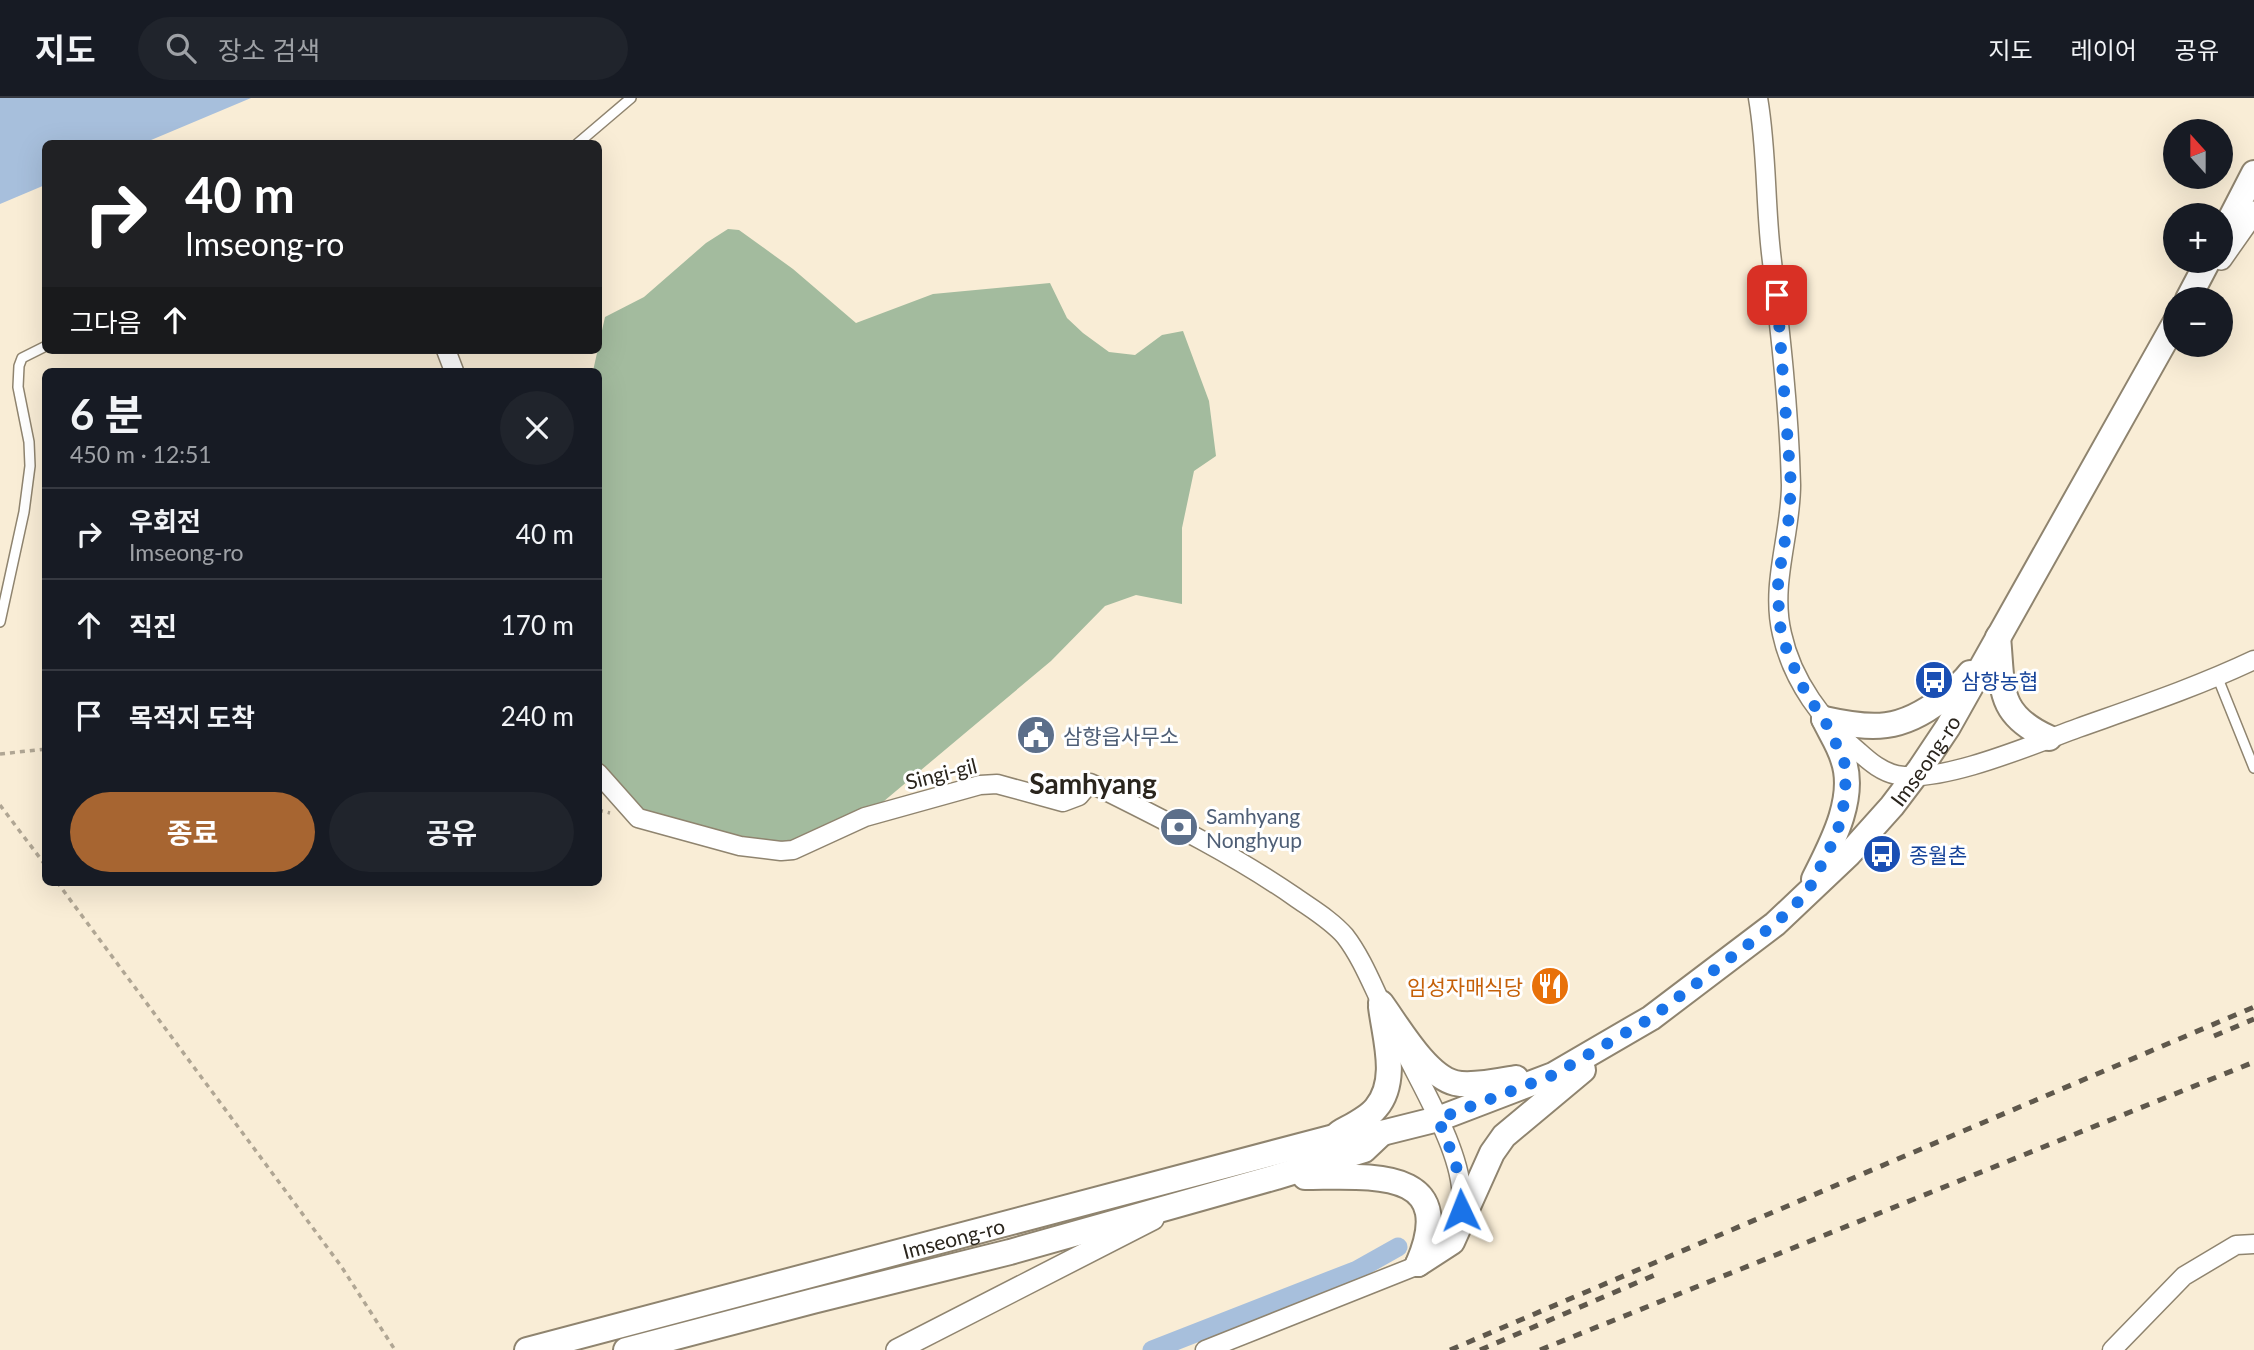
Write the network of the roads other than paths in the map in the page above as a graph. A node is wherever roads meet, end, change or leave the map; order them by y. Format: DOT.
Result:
graph roads {
  1 [pos="631,98"];
  2 [pos="1758,98"];
  3 [pos="582,140"];
  4 [pos="2254,173"];
  5 [pos="2254,212"];
  6 [pos="2233,214"];
  7 [pos="2233,242"];
  8 [pos="2210,273"];
  9 [pos="2199,287"];
  10 [pos="2163,344"];
  11 [pos="42,348"];
  12 [pos="0,622"];
  13 [pos="1998,637"];
  14 [pos="2254,660"];
  15 [pos="2217,676"];
  16 [pos="1824,719"];
  17 [pos="2049,738"];
  18 [pos="2254,768"];
  19 [pos="1915,777"];
  20 [pos="602,778"];
  21 [pos="1807,893"];
  22 [pos="1381,1003"];
  23 [pos="1625,1033"];
  24 [pos="1561,1070"];
  25 [pos="1438,1119"];
  26 [pos="1382,1133"];
  27 [pos="1330,1138"];
  28 [pos="1276,1177"];
  29 [pos="1193,1199"];
  30 [pos="2254,1244"];
  31 [pos="1418,1264"];
  32 [pos="527,1350"];
  33 [pos="626,1350"];
  34 [pos="897,1350"];
  35 [pos="1205,1350"];
  36 [pos="2112,1350"];
  1 -- 3 [label="lane"];
  2 -- 16 [label="street"];
  4 -- 6 [label="main road"];
  5 -- 7 [label="street"];
  8 -- 9 [label="street"];
  10 -- 13 [label="main road, Imseong-ro"];
  11 -- 12 [label="lane"];
  13 -- 16 [label="main road"];
  13 -- 17 [label="main road"];
  13 -- 19 [label="main road, Imseong-ro"];
  14 -- 15 [label="street"];
  15 -- 17 [label="street"];
  15 -- 18 [label="lane"];
  16 -- 19 [label="street"];
  16 -- 21 [label="main road"];
  17 -- 19 [label="street"];
  19 -- 21 [label="main road, Imseong-ro"];
  20 -- 22 [label="street, Singi-gil"];
  21 -- 23 [label="main road, Imseong-ro"];
  22 -- 24 [label="main road"];
  22 -- 25 [label="street, Singi-gil"];
  22 -- 27 [label="main road"];
  23 -- 24 [label="main road, Imseong-ro"];
  23 -- 31 [label="main road"];
  24 -- 25 [label="main road, Imseong-ro"];
  25 -- 26 [label="main road, Imseong-ro"];
  25 -- 31 [label="street, Singi-gil"];
  26 -- 27 [label="main road, Imseong-ro"];
  26 -- 28 [label="main road, Imseong-ro"];
  27 -- 32 [label="main road, Imseong-ro"];
  28 -- 29 [label="main road, Imseong-ro"];
  28 -- 31 [label="main road"];
  29 -- 33 [label="main road, Imseong-ro"];
  29 -- 34 [label="street, Imseong-ro"];
  30 -- 36 [label="street"];
  31 -- 35 [label="street"];
}
